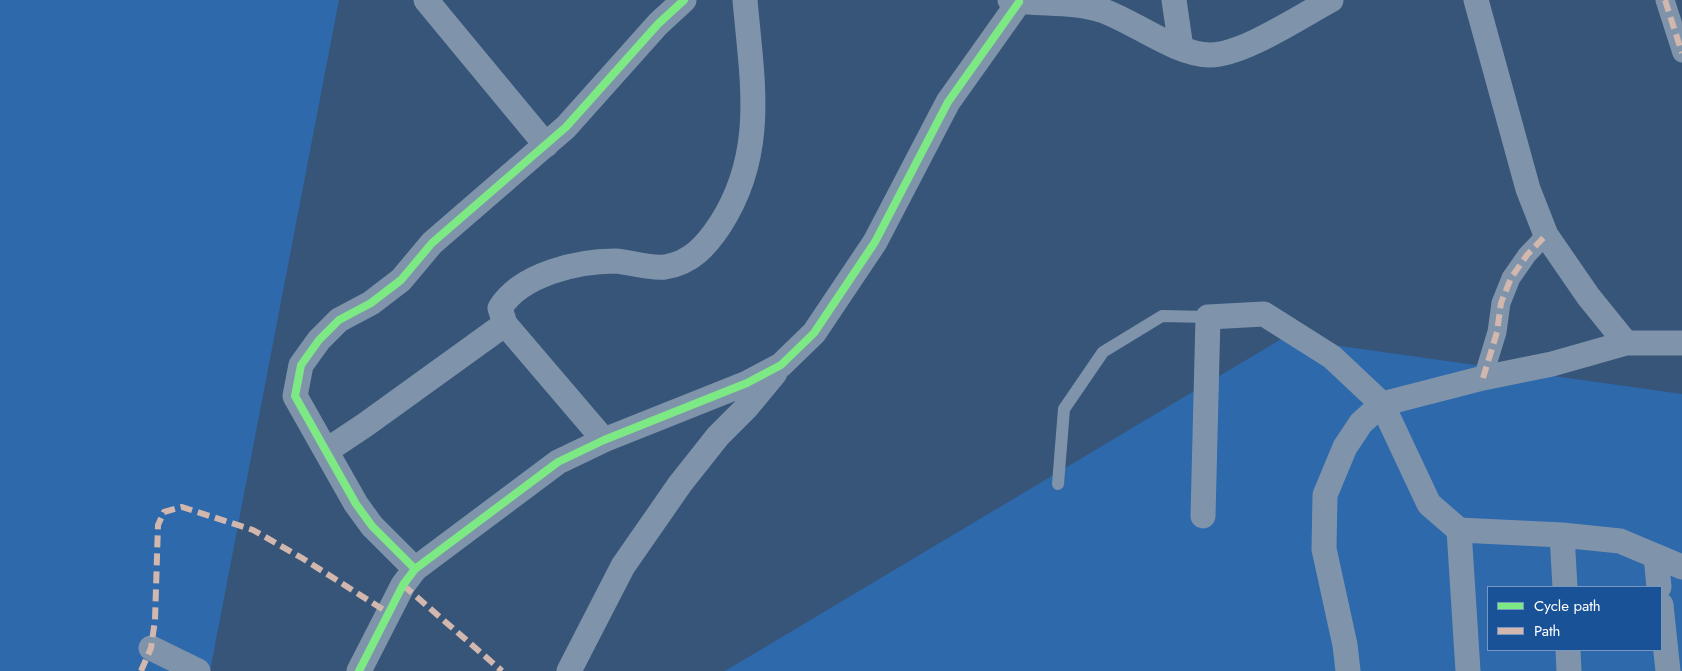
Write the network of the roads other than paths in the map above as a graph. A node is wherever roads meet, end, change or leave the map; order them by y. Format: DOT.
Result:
graph roads {
  1 [pos="426,0"];
  2 [pos="684,0"];
  3 [pos="745,0"];
  4 [pos="1174,0"];
  5 [pos="1331,0"];
  6 [pos="1476,0"];
  7 [pos="1665,0"];
  8 [pos="1014,1"];
  9 [pos="1180,48"];
  10 [pos="1682,53"];
  11 [pos="546,144"];
  12 [pos="1546,235"];
  13 [pos="1208,316"];
  14 [pos="505,324"];
  15 [pos="1626,343"];
  16 [pos="1682,343"];
  17 [pos="782,365"];
  18 [pos="1483,378"];
  19 [pos="1382,404"];
  20 [pos="604,440"];
  21 [pos="326,451"];
  22 [pos="1058,484"];
  23 [pos="1203,516"];
  24 [pos="1459,530"];
  25 [pos="1562,535"];
  26 [pos="1656,556"];
  27 [pos="1682,567"];
  28 [pos="415,569"];
  29 [pos="1565,586"];
  30 [pos="1659,586"];
  31 [pos="1662,614"];
  32 [pos="151,648"];
  33 [pos="1568,651"];
  34 [pos="198,671"];
  35 [pos="359,671"];
  36 [pos="569,671"];
  37 [pos="1348,671"];
  38 [pos="1468,671"];
  39 [pos="1570,671"];
  40 [pos="1668,671"];
  1 -- 11 [label="street"];
  2 -- 11 [label="street"];
  3 -- 14 [label="street"];
  4 -- 9 [label="street"];
  5 -- 9 [label="street"];
  6 -- 12 [label="street"];
  7 -- 10 [label="street"];
  8 -- 9 [label="street"];
  8 -- 17 [label="street"];
  11 -- 21 [label="street"];
  12 -- 15 [label="street"];
  12 -- 18 [label="street"];
  13 -- 19 [label="street"];
  13 -- 22 [label="lane"];
  13 -- 23 [label="street"];
  14 -- 20 [label="street"];
  14 -- 21 [label="street"];
  15 -- 16 [label="street"];
  15 -- 18 [label="street"];
  17 -- 20 [label="street"];
  17 -- 36 [label="street"];
  18 -- 19 [label="street"];
  19 -- 24 [label="street"];
  19 -- 37 [label="street"];
  20 -- 28 [label="street"];
  21 -- 28 [label="street"];
  24 -- 25 [label="street"];
  24 -- 38 [label="street"];
  25 -- 26 [label="street"];
  25 -- 29 [label="street"];
  26 -- 27 [label="street"];
  26 -- 30 [label="street"];
  28 -- 35 [label="street"];
  31 -- 40 [label="street"];
  32 -- 34 [label="street"];
  33 -- 39 [label="street"];
}
